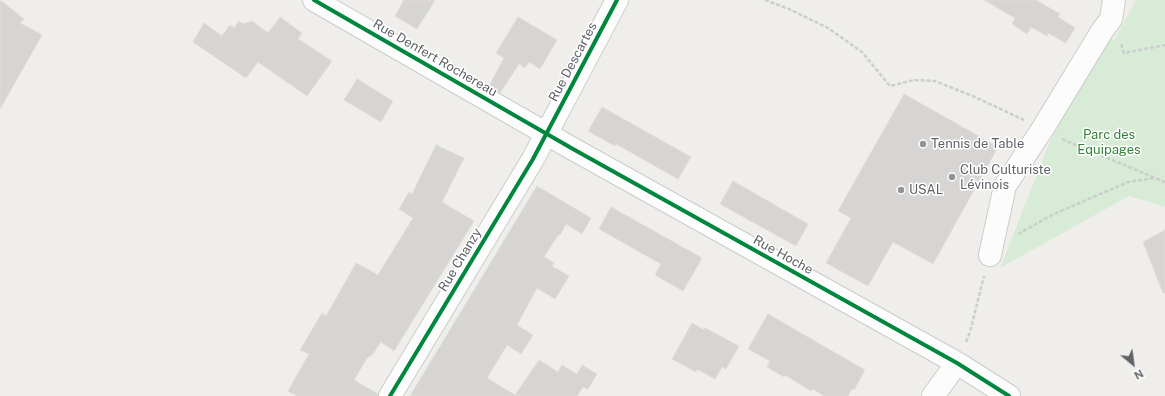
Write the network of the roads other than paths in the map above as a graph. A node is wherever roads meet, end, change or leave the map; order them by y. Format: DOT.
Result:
graph roads {
  1 [pos="314,0"];
  2 [pos="617,0"];
  3 [pos="1114,0"];
  4 [pos="546,133"];
  5 [pos="990,255"];
  6 [pos="957,363"];
  7 [pos="390,396"];
  8 [pos="933,396"];
  9 [pos="1009,396"];
  1 -- 4 [label="street, Rue Denfert Rochereau"];
  2 -- 4 [label="street, Rue Descartes"];
  3 -- 5 [label="street"];
  4 -- 6 [label="street, Rue Hoche"];
  4 -- 7 [label="street, Rue Chanzy"];
  6 -- 8 [label="street"];
  6 -- 9 [label="street, Rue Hoche"];
}
